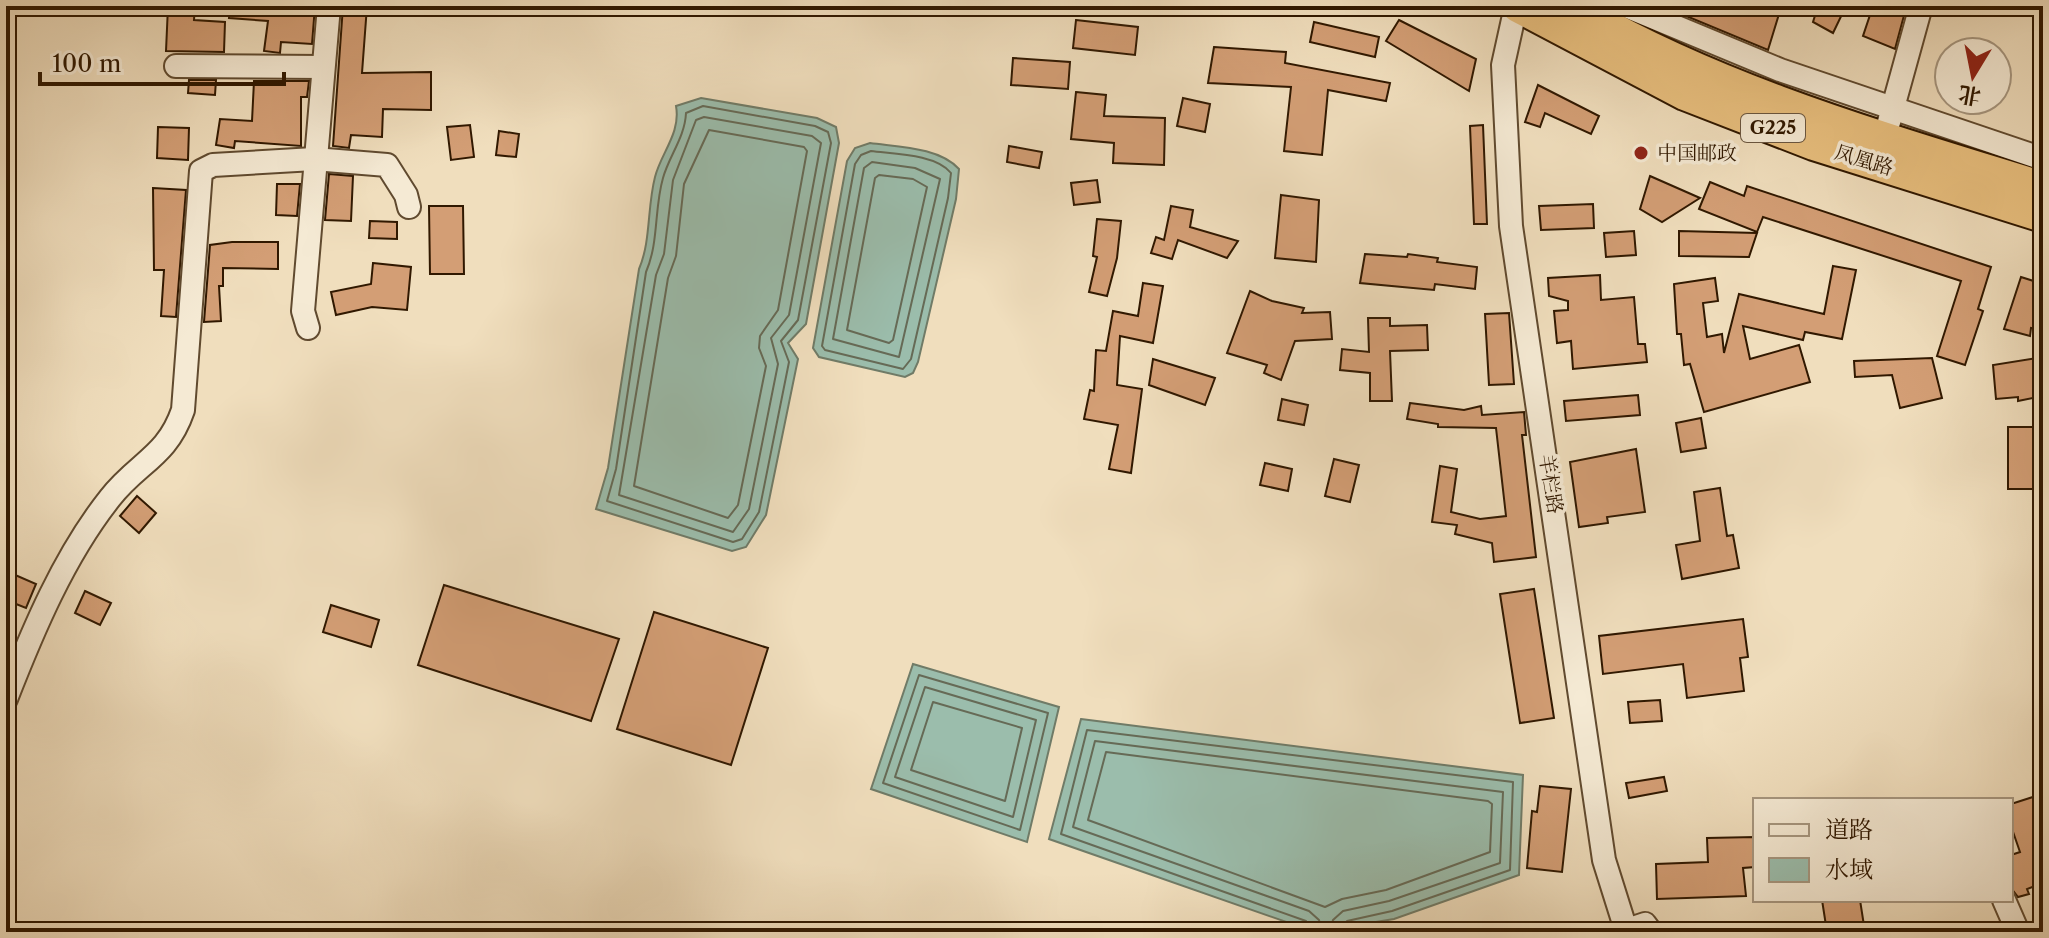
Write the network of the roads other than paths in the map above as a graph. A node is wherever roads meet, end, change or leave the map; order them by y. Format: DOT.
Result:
graph roads {
  1 [pos="329,6"];
  2 [pos="1517,6"];
  3 [pos="1626,6"];
  4 [pos="1921,6"];
  5 [pos="1578,8"];
  6 [pos="176,66"];
  7 [pos="323,67"];
  8 [pos="1889,124"];
  9 [pos="314,159"];
  10 [pos="2043,159"];
  11 [pos="2043,188"];
  12 [pos="409,207"];
  13 [pos="2043,216"];
  14 [pos="308,328"];
  15 [pos="6,699"];
  16 [pos="2005,902"];
  17 [pos="1624,931"];
  18 [pos="1651,932"];
  19 [pos="2018,932"];
  1 -- 7 [label="street"];
  2 -- 13 [label="highway, 凤凰路 / G225"];
  2 -- 17 [label="street, 羊栏路"];
  3 -- 8 [label="street"];
  4 -- 8 [label="street"];
  5 -- 8 [label="highway, 凤凰路 / G225"];
  6 -- 7 [label="street"];
  7 -- 9 [label="street"];
  8 -- 10 [label="street"];
  8 -- 11 [label="highway, 凤凰路 / G225"];
  9 -- 12 [label="street"];
  9 -- 14 [label="street"];
  9 -- 15 [label="street"];
  16 -- 19 [label="street"];
  17 -- 18 [label="street, 羊栏路"];
}
